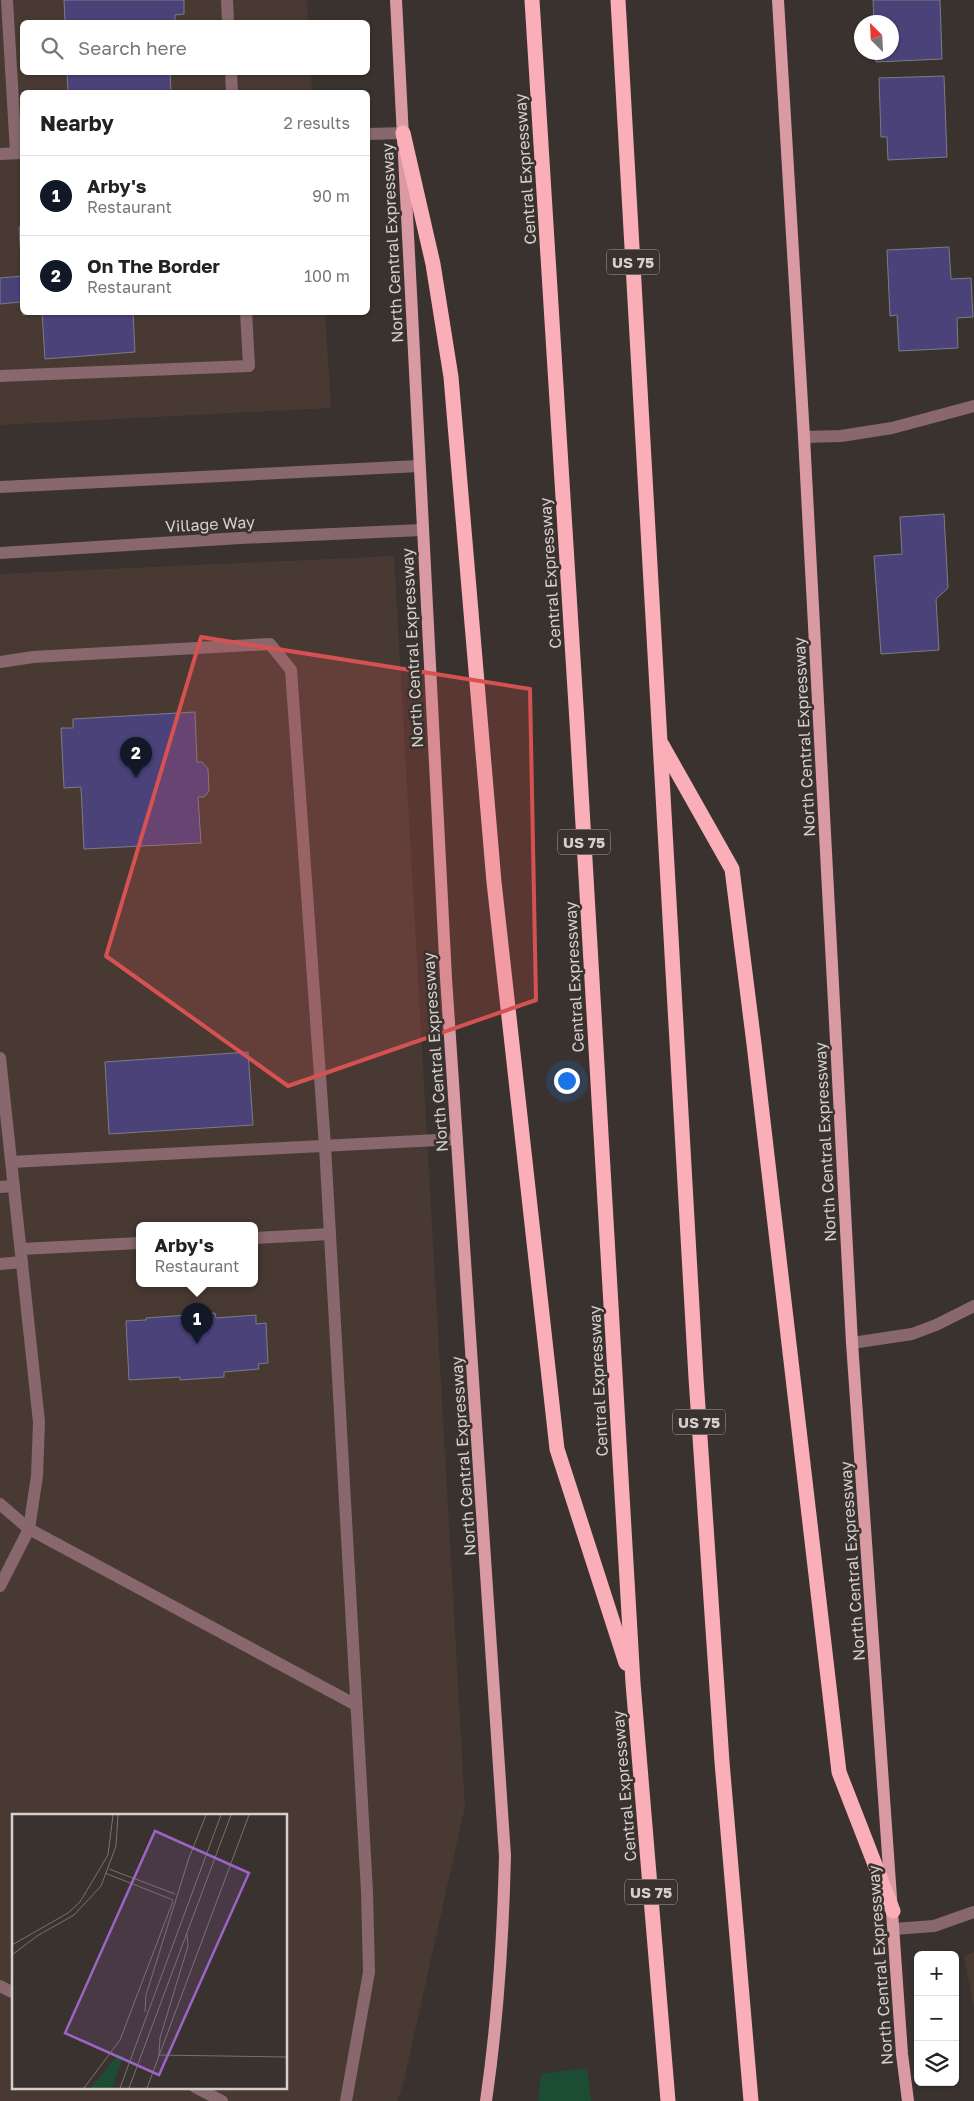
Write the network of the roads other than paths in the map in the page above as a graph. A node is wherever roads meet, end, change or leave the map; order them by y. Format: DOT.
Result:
graph roads {
  1 [pos="6,0"];
  2 [pos="227,0"];
  3 [pos="396,0"];
  4 [pos="532,0"];
  5 [pos="618,0"];
  6 [pos="778,0"];
  7 [pos="228,20"];
  8 [pos="231,75"];
  9 [pos="232,90"];
  10 [pos="403,133"];
  11 [pos="370,134"];
  12 [pos="19,153"];
  13 [pos="0,154"];
  14 [pos="246,315"];
  15 [pos="0,376"];
  16 [pos="974,406"];
  17 [pos="804,437"];
  18 [pos="419,466"];
  19 [pos="0,487"];
  20 [pos="422,530"];
  21 [pos="0,553"];
  22 [pos="0,662"];
  23 [pos="660,742"];
  24 [pos="0,1058"];
  25 [pos="457,1139"];
  26 [pos="325,1146"];
  27 [pos="11,1162"];
  28 [pos="14,1186"];
  29 [pos="0,1187"];
  30 [pos="330,1234"];
  31 [pos="258,1238"];
  32 [pos="136,1243"];
  33 [pos="21,1249"];
  34 [pos="22,1262"];
  35 [pos="0,1264"];
  36 [pos="974,1306"];
  37 [pos="852,1343"];
  38 [pos="0,1504"];
  39 [pos="29,1529"];
  40 [pos="0,1586"];
  41 [pos="633,1683"];
  42 [pos="356,1705"];
  43 [pos="893,1911"];
  44 [pos="974,1912"];
  45 [pos="894,1928"];
  46 [pos="0,1986"];
  47 [pos="12,1992"];
  48 [pos="197,2088"];
  49 [pos="222,2101"];
  50 [pos="346,2101"];
  51 [pos="486,2101"];
  52 [pos="668,2101"];
  53 [pos="750,2101"];
  54 [pos="908,2101"];
  1 -- 12 [label="street"];
  2 -- 7 [label="street"];
  3 -- 10 [label="main road, North Central Expressway"];
  4 -- 41 [label="highway, Central Expressway / US 75"];
  5 -- 23 [label="highway, US 75"];
  6 -- 17 [label="main road, North Central Expressway"];
  8 -- 9 [label="street"];
  10 -- 11 [label="street"];
  10 -- 18 [label="main road, North Central Expressway"];
  10 -- 41 [label="highway"];
  12 -- 13 [label="street"];
  14 -- 15 [label="street"];
  16 -- 17 [label="street"];
  17 -- 37 [label="main road, North Central Expressway"];
  18 -- 19 [label="street"];
  18 -- 20 [label="main road, North Central Expressway"];
  20 -- 21 [label="street, Village Way"];
  20 -- 25 [label="main road, North Central Expressway"];
  22 -- 26 [label="street"];
  23 -- 43 [label="highway"];
  23 -- 53 [label="highway, US 75"];
  24 -- 27 [label="street"];
  25 -- 26 [label="street"];
  25 -- 51 [label="main road, North Central Expressway"];
  26 -- 27 [label="street"];
  26 -- 30 [label="street"];
  27 -- 28 [label="street"];
  28 -- 29 [label="street"];
  28 -- 33 [label="street"];
  30 -- 31 [label="street"];
  30 -- 42 [label="street"];
  32 -- 33 [label="street"];
  33 -- 34 [label="street"];
  34 -- 35 [label="street"];
  34 -- 39 [label="street"];
  36 -- 37 [label="street"];
  37 -- 43 [label="main road, North Central Expressway"];
  38 -- 39 [label="street"];
  39 -- 40 [label="street"];
  39 -- 42 [label="street"];
  41 -- 52 [label="highway, Central Expressway / US 75"];
  42 -- 50 [label="street"];
  43 -- 45 [label="main road, North Central Expressway"];
  44 -- 45 [label="street"];
  45 -- 54 [label="main road, North Central Expressway"];
  46 -- 47 [label="street"];
  48 -- 49 [label="street"];
}
